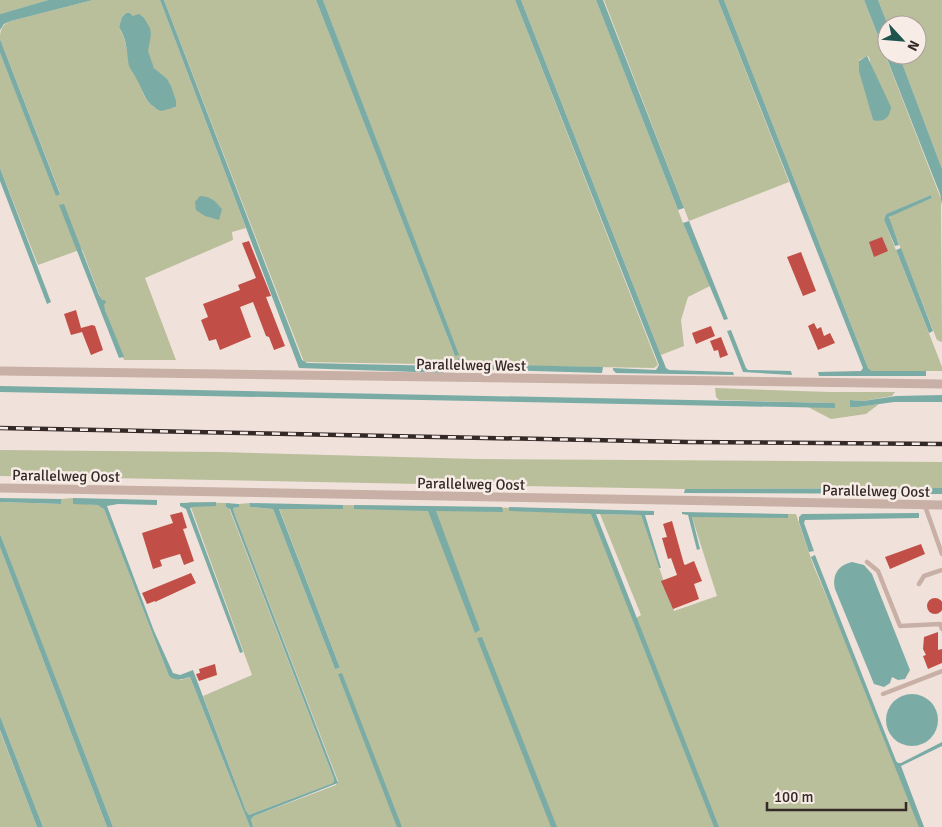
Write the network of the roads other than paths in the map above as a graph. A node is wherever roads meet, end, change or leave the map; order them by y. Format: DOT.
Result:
graph roads {
  1 [pos="0,371"];
  2 [pos="942,384"];
  3 [pos="0,488"];
  4 [pos="924,506"];
  5 [pos="942,506"];
  6 [pos="942,554"];
  7 [pos="867,562"];
  8 [pos="942,570"];
  9 [pos="919,584"];
  10 [pos="942,629"];
  11 [pos="942,671"];
  12 [pos="883,694"];
  1 -- 2 [label="street, Parallelweg West"];
  3 -- 4 [label="street, Parallelweg Oost"];
  4 -- 5 [label="street, Parallelweg Oost"];
  4 -- 6 [label="lane"];
  7 -- 10 [label="lane"];
  8 -- 9 [label="lane"];
  11 -- 12 [label="lane"];
}
